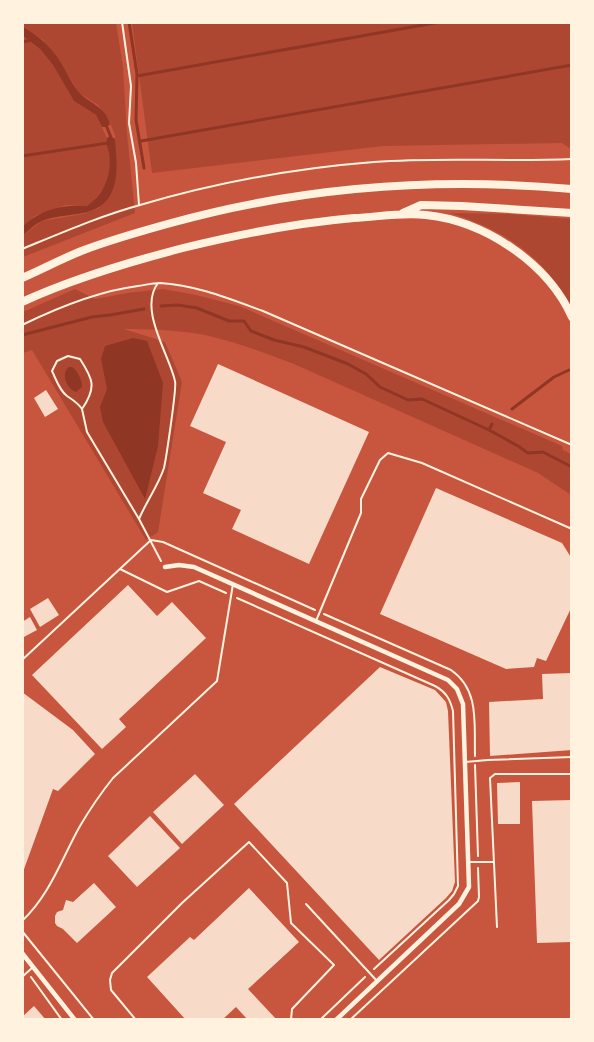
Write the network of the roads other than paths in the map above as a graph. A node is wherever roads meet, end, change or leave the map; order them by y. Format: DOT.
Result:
graph roads {
  1 [pos="572,189"];
  2 [pos="572,213"];
  3 [pos="399,215"];
  4 [pos="22,278"];
  5 [pos="22,302"];
  6 [pos="572,317"];
  7 [pos="572,529"];
  8 [pos="165,567"];
  9 [pos="232,584"];
  10 [pos="316,621"];
  11 [pos="572,757"];
  12 [pos="465,762"];
  13 [pos="572,774"];
  14 [pos="468,862"];
  15 [pos="493,862"];
  16 [pos="306,904"];
  17 [pos="22,921"];
  18 [pos="497,927"];
  19 [pos="23,956"];
  20 [pos="34,966"];
  21 [pos="22,977"];
  22 [pos="378,981"];
  23 [pos="75,1020"];
  24 [pos="136,1020"];
  25 [pos="291,1020"];
  26 [pos="336,1020"];
  1 -- 4 [label="highway"];
  2 -- 3 [label="highway"];
  3 -- 5 [label="highway"];
  3 -- 6 [label="highway"];
  7 -- 10 [label="lane"];
  8 -- 9 [label="street"];
  9 -- 10 [label="street"];
  9 -- 17 [label="lane"];
  10 -- 12 [label="street"];
  11 -- 12 [label="lane"];
  12 -- 14 [label="street"];
  13 -- 15 [label="lane"];
  14 -- 15 [label="lane"];
  14 -- 22 [label="street"];
  15 -- 18 [label="lane"];
  16 -- 22 [label="lane"];
  19 -- 20 [label="street"];
  20 -- 21 [label="lane"];
  20 -- 23 [label="street"];
  22 -- 26 [label="street"];
  24 -- 25 [label="lane"];
}
